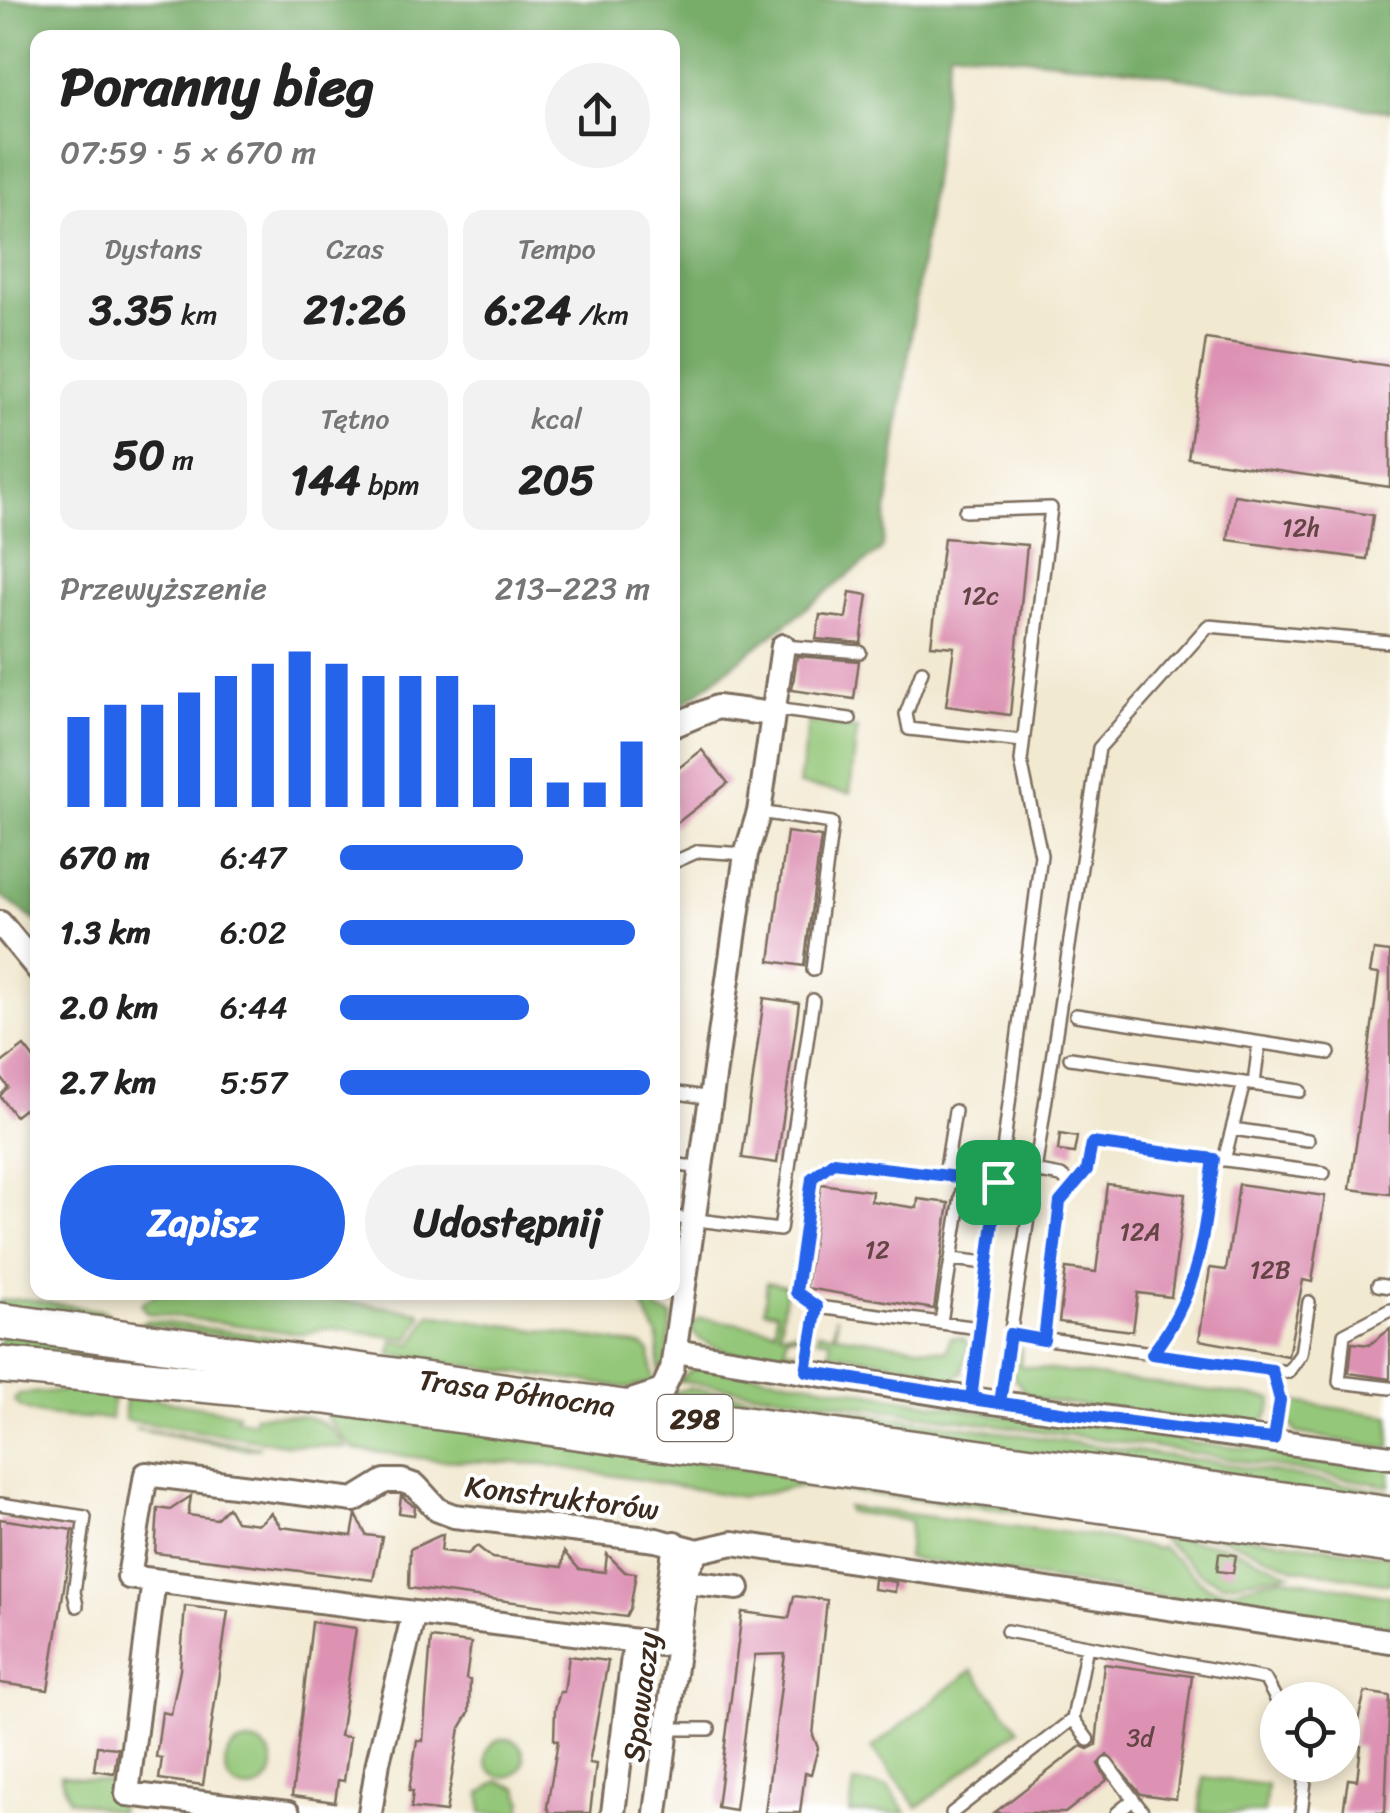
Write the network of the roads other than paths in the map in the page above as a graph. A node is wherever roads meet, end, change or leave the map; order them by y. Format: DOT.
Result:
graph roads {
  1 [pos="965,511"];
  2 [pos="1390,642"];
  3 [pos="783,646"];
  4 [pos="860,652"];
  5 [pos="922,671"];
  6 [pos="774,712"];
  7 [pos="850,719"];
  8 [pos="680,723"];
  9 [pos="1023,741"];
  10 [pos="758,812"];
  11 [pos="746,854"];
  12 [pos="680,859"];
  13 [pos="0,924"];
  14 [pos="30,960"];
  15 [pos="813,970"];
  16 [pos="813,1000"];
  17 [pos="1076,1015"];
  18 [pos="1259,1043"];
  19 [pos="1329,1053"];
  20 [pos="1070,1058"];
  21 [pos="1249,1083"];
  22 [pos="1300,1091"];
  23 [pos="680,1093"];
  24 [pos="711,1098"];
  25 [pos="955,1111"];
  26 [pos="1233,1129"];
  27 [pos="1308,1140"];
  28 [pos="1219,1160"];
  29 [pos="680,1165"];
  30 [pos="701,1168"];
  31 [pos="1034,1171"];
  32 [pos="1324,1173"];
  33 [pos="945,1175"];
  34 [pos="964,1178"];
  35 [pos="998,1182"];
  36 [pos="1073,1186"];
  37 [pos="683,1218"];
  38 [pos="950,1259"];
  39 [pos="987,1264"];
  40 [pos="680,1268"];
  41 [pos="678,1300"];
  42 [pos="1309,1302"];
  43 [pos="817,1307"];
  44 [pos="1390,1310"];
  45 [pos="0,1321"];
  46 [pos="942,1322"];
  47 [pos="979,1328"];
  48 [pos="1010,1334"];
  49 [pos="1044,1340"];
  50 [pos="675,1351"];
  51 [pos="1152,1354"];
  52 [pos="0,1365"];
  53 [pos="1272,1370"];
  54 [pos="806,1371"];
  55 [pos="1390,1388"];
  56 [pos="971,1399"];
  57 [pos="1000,1403"];
  58 [pos="607,1405"];
  59 [pos="1274,1439"];
  60 [pos="1390,1457"];
  61 [pos="0,1504"];
  62 [pos="1390,1516"];
  63 [pos="675,1543"];
  64 [pos="1390,1545"];
  65 [pos="698,1551"];
  66 [pos="154,1580"];
  67 [pos="686,1582"];
  68 [pos="738,1588"];
  69 [pos="77,1606"];
  70 [pos="674,1608"];
  71 [pos="414,1613"];
  72 [pos="1006,1631"];
  73 [pos="635,1641"];
  74 [pos="1390,1641"];
  75 [pos="1087,1646"];
  76 [pos="1267,1682"];
  77 [pos="1072,1720"];
  78 [pos="709,1728"];
  79 [pos="666,1729"];
  80 [pos="1088,1740"];
  81 [pos="1107,1764"];
  82 [pos="1305,1782"];
  83 [pos="1133,1800"];
  84 [pos="253,1811"];
  85 [pos="1142,1812"];
  86 [pos="288,1813"];
  87 [pos="370,1813"];
  88 [pos="613,1813"];
  89 [pos="656,1813"];
  90 [pos="952,1813"];
  91 [pos="1117,1813"];
  92 [pos="1301,1813"];
  1 -- 9 [label="lane"];
  2 -- 31 [label="lane"];
  3 -- 4 [label="lane"];
  3 -- 6 [label="street"];
  5 -- 9 [label="lane"];
  6 -- 7 [label="lane"];
  6 -- 8 [label="street"];
  6 -- 10 [label="street"];
  9 -- 35 [label="lane"];
  10 -- 11 [label="street"];
  10 -- 15 [label="lane"];
  11 -- 12 [label="lane"];
  11 -- 24 [label="street"];
  13 -- 14 [label="street"];
  16 -- 37 [label="lane"];
  17 -- 18 [label="lane"];
  18 -- 19 [label="lane"];
  18 -- 21 [label="lane"];
  20 -- 21 [label="lane"];
  21 -- 22 [label="lane"];
  21 -- 26 [label="lane"];
  23 -- 24 [label="lane"];
  24 -- 30 [label="street"];
  25 -- 33 [label="lane"];
  26 -- 27 [label="lane"];
  26 -- 28 [label="lane"];
  28 -- 32 [label="lane"];
  28 -- 36 [label="lane"];
  28 -- 51 [label="lane"];
  29 -- 30 [label="lane"];
  30 -- 37 [label="street"];
  31 -- 36 [label="lane"];
  31 -- 48 [label="lane"];
  33 -- 34 [label="lane"];
  33 -- 43 [label="lane"];
  34 -- 35 [label="lane"];
  34 -- 38 [label="lane"];
  35 -- 39 [label="lane"];
  36 -- 49 [label="lane"];
  37 -- 40 [label="street"];
  38 -- 39 [label="lane"];
  38 -- 46 [label="lane"];
  39 -- 47 [label="lane"];
  41 -- 50 [label="street"];
  42 -- 53 [label="lane"];
  43 -- 46 [label="lane"];
  43 -- 54 [label="lane"];
  44 -- 55 [label="lane"];
  45 -- 58 [label="main road, Trasa Północna / 298"];
  46 -- 47 [label="lane"];
  47 -- 56 [label="lane"];
  48 -- 49 [label="lane"];
  48 -- 57 [label="lane"];
  49 -- 51 [label="lane"];
  50 -- 54 [label="street"];
  50 -- 58 [label="street"];
  51 -- 53 [label="lane"];
  52 -- 64 [label="main road, Trasa Północna / 298"];
  53 -- 59 [label="lane"];
  54 -- 56 [label="street"];
  56 -- 57 [label="street"];
  57 -- 59 [label="street"];
  58 -- 62 [label="main road, Trasa Północna / 298"];
  59 -- 60 [label="street"];
  61 -- 69 [label="lane"];
  63 -- 65 [label="street, Konstruktorów"];
  63 -- 66 [label="street, Konstruktorów"];
  63 -- 70 [label="street, Spawaczy"];
  65 -- 67 [label="street"];
  65 -- 74 [label="street, Konstruktorów"];
  66 -- 71 [label="street"];
  66 -- 84 [label="street"];
  67 -- 68 [label="street"];
  67 -- 70 [label="street"];
  70 -- 73 [label="street"];
  70 -- 79 [label="street, Spawaczy"];
  71 -- 73 [label="street"];
  71 -- 87 [label="street"];
  72 -- 75 [label="lane"];
  73 -- 88 [label="street"];
  75 -- 76 [label="lane"];
  75 -- 77 [label="lane"];
  77 -- 80 [label="lane"];
  77 -- 90 [label="lane"];
  78 -- 79 [label="lane"];
  79 -- 89 [label="street, Spawaczy"];
  81 -- 83 [label="lane"];
  82 -- 92 [label="lane"];
  83 -- 85 [label="lane"];
  83 -- 91 [label="lane"];
  84 -- 86 [label="street"];
}
